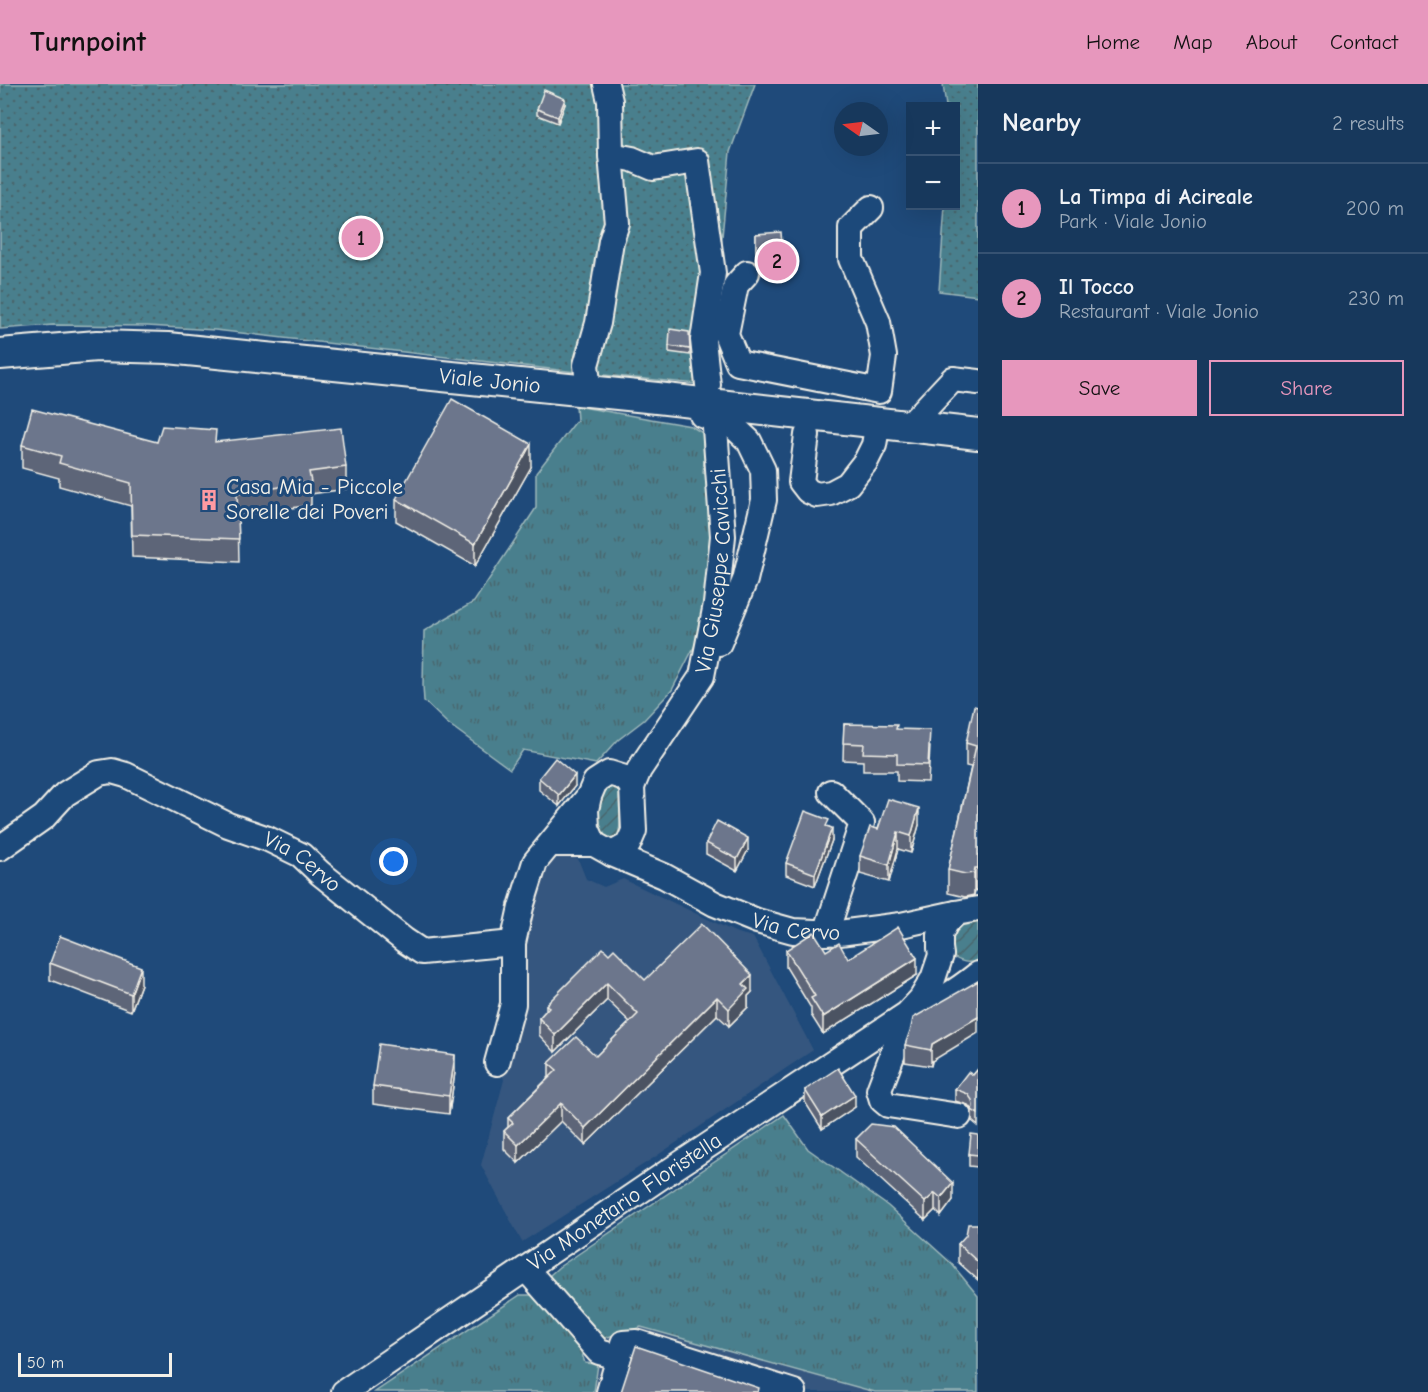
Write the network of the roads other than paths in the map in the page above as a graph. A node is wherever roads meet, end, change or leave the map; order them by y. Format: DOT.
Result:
graph roads {
  1 [pos="606,84"];
  2 [pos="611,155"];
  3 [pos="871,208"];
  4 [pos="747,273"];
  5 [pos="0,354"];
  6 [pos="978,382"];
  7 [pos="708,385"];
  8 [pos="589,391"];
  9 [pos="657,398"];
  10 [pos="878,422"];
  11 [pos="909,426"];
  12 [pos="715,428"];
  13 [pos="978,434"];
  14 [pos="807,435"];
  15 [pos="702,676"];
  16 [pos="661,736"];
  17 [pos="609,773"];
  18 [pos="632,787"];
  19 [pos="831,792"];
  20 [pos="589,796"];
  21 [pos="634,831"];
  22 [pos="551,844"];
  23 [pos="0,848"];
  24 [pos="603,849"];
  25 [pos="664,876"];
  26 [pos="967,911"];
  27 [pos="901,925"];
  28 [pos="826,933"];
  29 [pos="513,943"];
  30 [pos="940,952"];
  31 [pos="978,969"];
  32 [pos="978,974"];
  33 [pos="903,1016"];
  34 [pos="497,1063"];
  35 [pos="959,1116"];
  36 [pos="526,1269"];
  37 [pos="618,1357"];
  38 [pos="344,1392"];
  39 [pos="609,1392"];
  40 [pos="794,1392"];
  1 -- 2 [label="street"];
  2 -- 7 [label="street"];
  2 -- 8 [label="street"];
  3 -- 4 [label="street"];
  5 -- 8 [label="main road, Viale Jonio"];
  6 -- 11 [label="street"];
  8 -- 9 [label="main road, Viale Jonio"];
  9 -- 10 [label="main road, Viale Jonio"];
  9 -- 15 [label="street"];
  10 -- 11 [label="main road, Viale Jonio"];
  10 -- 14 [label="street"];
  11 -- 13 [label="main road, Viale Jonio"];
  12 -- 15 [label="street, Via Giuseppe Cavicchi"];
  15 -- 16 [label="street, Via Giuseppe Cavicchi"];
  16 -- 17 [label="street"];
  16 -- 18 [label="street, Via Giuseppe Cavicchi"];
  17 -- 18 [label="street"];
  17 -- 20 [label="street"];
  18 -- 21 [label="street"];
  19 -- 28 [label="street"];
  20 -- 22 [label="street"];
  20 -- 24 [label="street"];
  21 -- 24 [label="street"];
  21 -- 25 [label="street"];
  22 -- 24 [label="street"];
  22 -- 29 [label="street"];
  23 -- 29 [label="street, Via Cervo"];
  24 -- 25 [label="street"];
  25 -- 28 [label="street, Via Cervo"];
  26 -- 27 [label="street, Via Cervo"];
  26 -- 30 [label="street"];
  27 -- 28 [label="street, Via Cervo"];
  27 -- 30 [label="street"];
  29 -- 34 [label="street"];
  30 -- 31 [label="street"];
  30 -- 33 [label="street"];
  32 -- 33 [label="street"];
  33 -- 35 [label="street"];
  33 -- 36 [label="street, Via Monetario Floristella"];
  36 -- 37 [label="street"];
  36 -- 38 [label="street, Via Monetario Floristella"];
  37 -- 39 [label="street"];
  37 -- 40 [label="street"];
}
